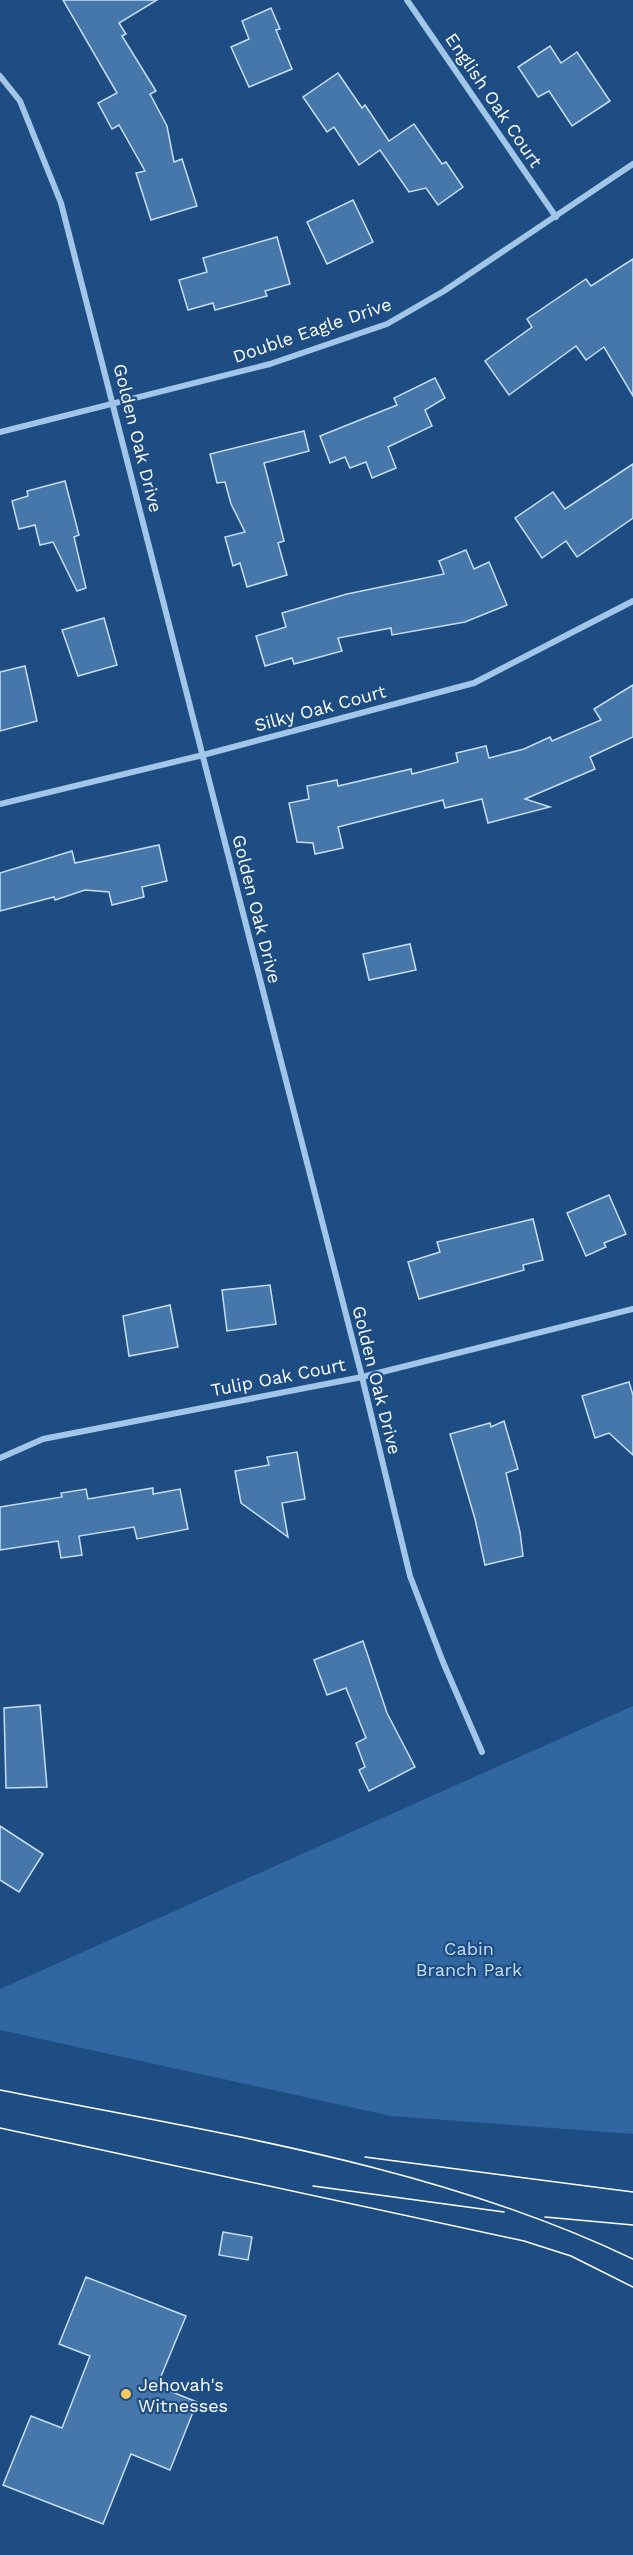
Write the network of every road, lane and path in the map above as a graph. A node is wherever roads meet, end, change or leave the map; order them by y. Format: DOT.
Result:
graph roads {
  1 [pos="407,0"];
  2 [pos="0,76"];
  3 [pos="633,164"];
  4 [pos="556,217"];
  5 [pos="114,404"];
  6 [pos="0,432"];
  7 [pos="633,601"];
  8 [pos="202,755"];
  9 [pos="0,804"];
  10 [pos="633,1309"];
  11 [pos="362,1377"];
  12 [pos="0,1458"];
  13 [pos="483,1752"];
  1 -- 4 [label="street, English Oak Court"];
  2 -- 5 [label="street, Golden Oak Drive"];
  3 -- 4 [label="street, Double Eagle Drive"];
  4 -- 5 [label="street, Double Eagle Drive"];
  5 -- 6 [label="street, Double Eagle Drive"];
  5 -- 8 [label="street, Golden Oak Drive"];
  7 -- 8 [label="street, Silky Oak Court"];
  8 -- 9 [label="street, Silky Oak Court"];
  8 -- 11 [label="street, Golden Oak Drive"];
  10 -- 11 [label="street, Tulip Oak Court"];
  11 -- 12 [label="street, Tulip Oak Court"];
  11 -- 13 [label="street, Golden Oak Drive"];
}
